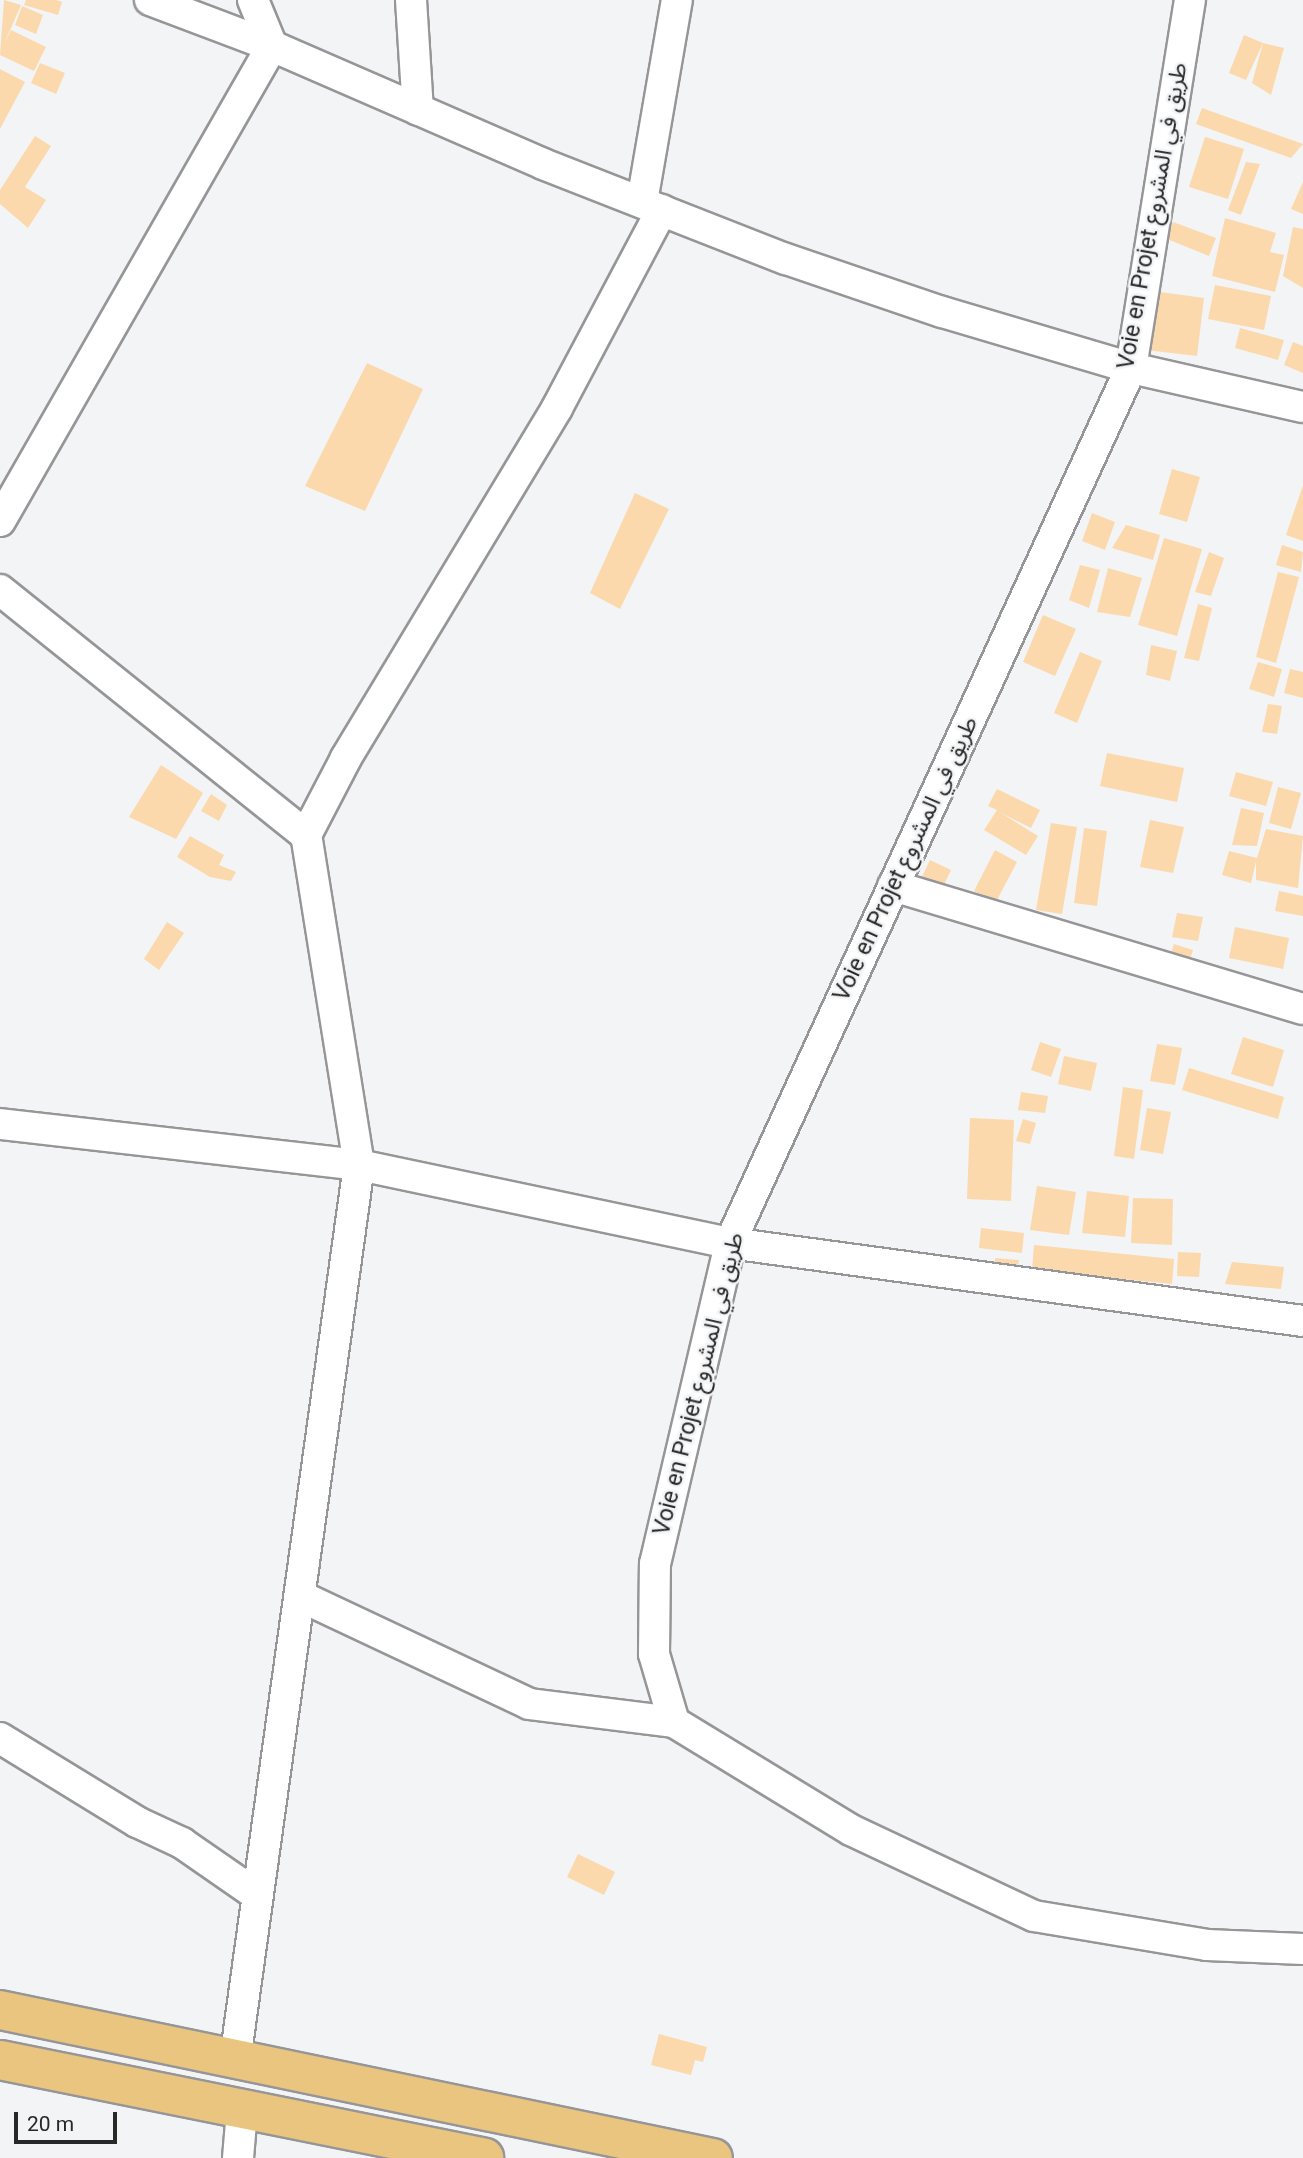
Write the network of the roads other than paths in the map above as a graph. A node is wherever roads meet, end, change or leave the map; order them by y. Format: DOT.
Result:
graph roads {
  1 [pos="150,0"];
  2 [pos="253,0"];
  3 [pos="411,0"];
  4 [pos="677,0"];
  5 [pos="1190,0"];
  6 [pos="272,46"];
  7 [pos="418,110"];
  8 [pos="652,206"];
  9 [pos="1130,368"];
  10 [pos="1303,407"];
  11 [pos="0,521"];
  12 [pos="0,590"];
  13 [pos="306,835"];
  14 [pos="894,886"];
  15 [pos="1303,1009"];
  16 [pos="0,1124"];
  17 [pos="359,1165"];
  18 [pos="730,1243"];
  19 [pos="1303,1321"];
  20 [pos="300,1597"];
  21 [pos="674,1722"];
  22 [pos="0,1738"];
  23 [pos="257,1895"];
  24 [pos="1303,1949"];
  25 [pos="0,2010"];
  26 [pos="0,2060"];
  27 [pos="235,2060"];
  28 [pos="242,2110"];
  29 [pos="238,2158"];
  30 [pos="484,2158"];
  31 [pos="713,2158"];
  1 -- 6 [label="street"];
  2 -- 6 [label="street"];
  3 -- 7 [label="street"];
  4 -- 8 [label="street"];
  5 -- 9 [label="street, Voie en Projet طريق في المشروع"];
  6 -- 7 [label="street"];
  6 -- 11 [label="street"];
  7 -- 8 [label="street"];
  8 -- 9 [label="street"];
  8 -- 13 [label="street"];
  9 -- 10 [label="street"];
  9 -- 14 [label="street, Voie en Projet طريق في المشروع"];
  12 -- 13 [label="street"];
  13 -- 17 [label="street"];
  14 -- 15 [label="street"];
  14 -- 18 [label="street, Voie en Projet طريق في المشروع"];
  16 -- 17 [label="street"];
  17 -- 18 [label="street"];
  17 -- 20 [label="street"];
  18 -- 19 [label="street"];
  18 -- 21 [label="street, Voie en Projet طريق في المشروع"];
  20 -- 21 [label="street"];
  20 -- 23 [label="street"];
  21 -- 24 [label="street"];
  22 -- 23 [label="street"];
  23 -- 27 [label="street"];
  25 -- 27 [label="main road"];
  26 -- 28 [label="main road"];
  27 -- 31 [label="main road"];
  28 -- 29 [label="street"];
  28 -- 30 [label="main road"];
}
